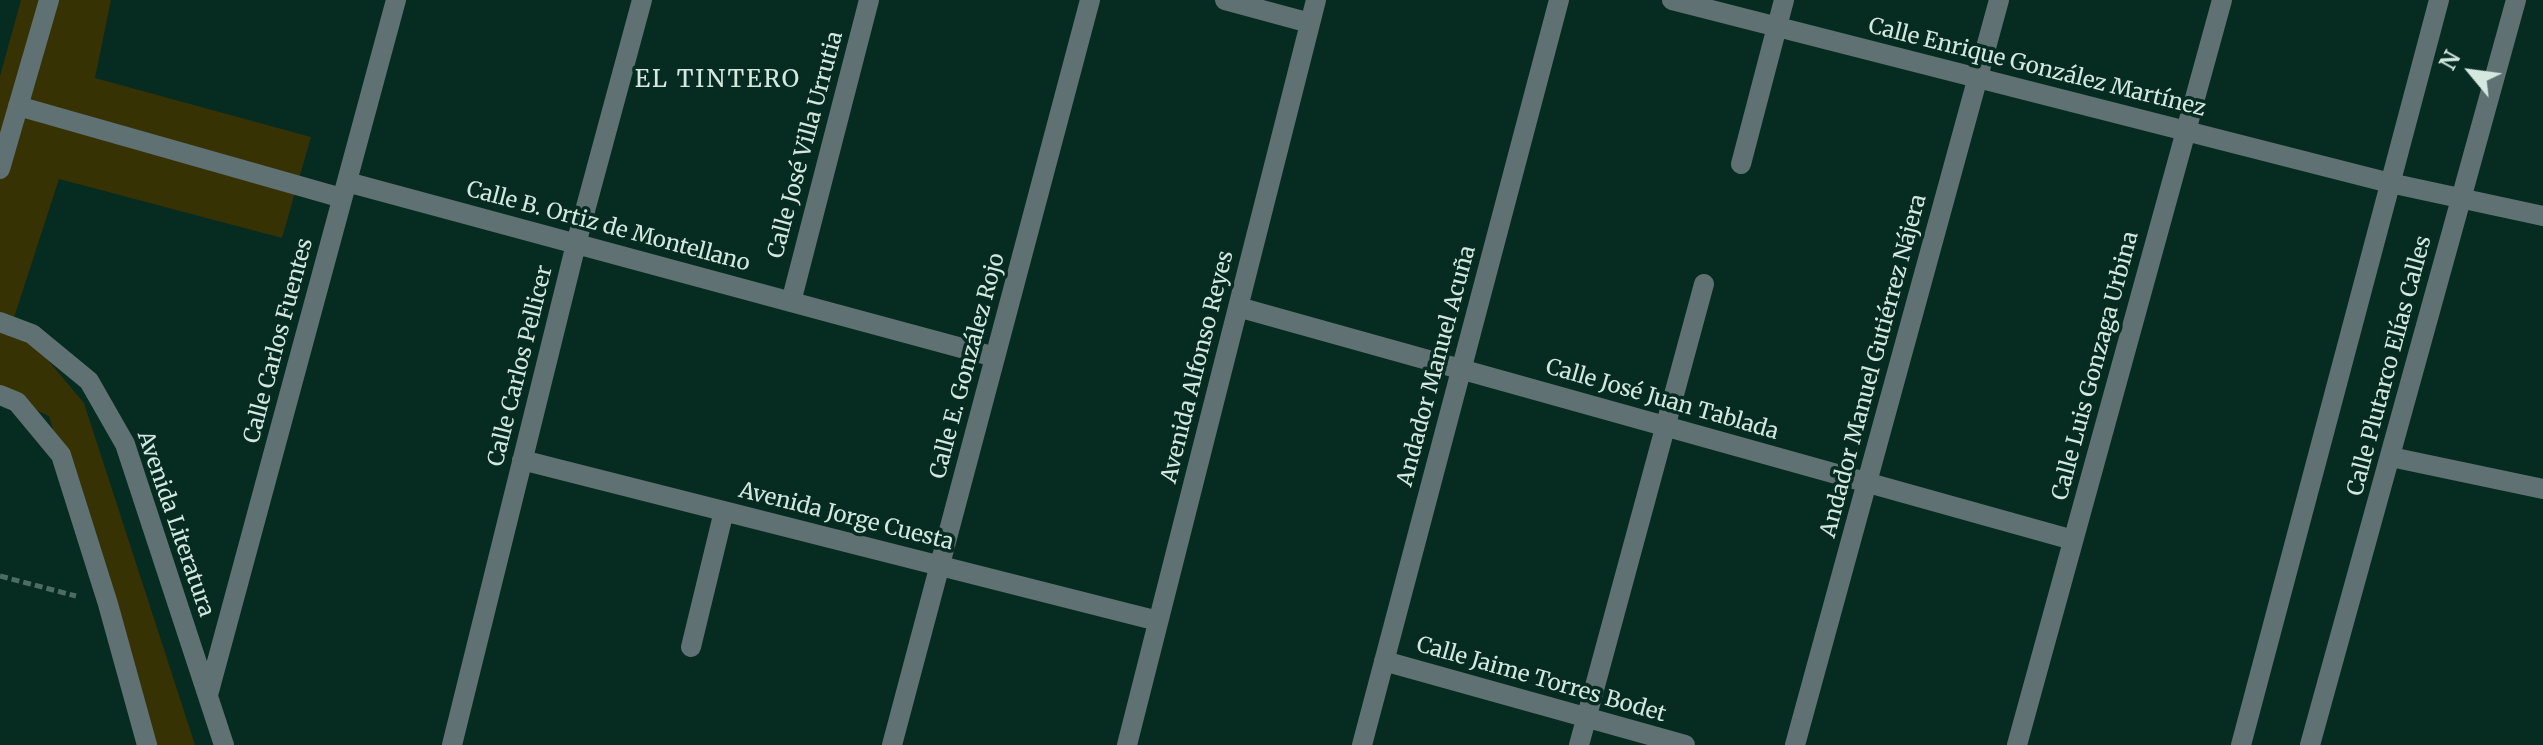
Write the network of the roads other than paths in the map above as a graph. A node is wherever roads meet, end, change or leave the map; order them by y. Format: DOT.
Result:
graph roads {
  1 [pos="49,0"];
  2 [pos="396,0"];
  3 [pos="642,0"];
  4 [pos="869,0"];
  5 [pos="1090,0"];
  6 [pos="1225,0"];
  7 [pos="1316,0"];
  8 [pos="1559,0"];
  9 [pos="1672,0"];
  10 [pos="1784,0"];
  11 [pos="1999,0"];
  12 [pos="2222,0"];
  13 [pos="2439,0"];
  14 [pos="2516,0"];
  15 [pos="1310,23"];
  16 [pos="1777,26"];
  17 [pos="1977,77"];
  18 [pos="18,106"];
  19 [pos="2186,130"];
  20 [pos="1741,164"];
  21 [pos="0,169"];
  22 [pos="2390,183"];
  23 [pos="345,190"];
  24 [pos="2461,198"];
  25 [pos="2543,216"];
  26 [pos="576,244"];
  27 [pos="1704,284"];
  28 [pos="791,302"];
  29 [pos="1238,307"];
  30 [pos="0,322"];
  31 [pos="995,357"];
  32 [pos="1461,369"];
  33 [pos="0,395"];
  34 [pos="1665,426"];
  35 [pos="2391,457"];
  36 [pos="522,460"];
  37 [pos="1867,482"];
  38 [pos="2543,489"];
  39 [pos="724,511"];
  40 [pos="2073,540"];
  41 [pos="940,566"];
  42 [pos="1158,621"];
  43 [pos="691,647"];
  44 [pos="1384,661"];
  45 [pos="208,695"];
  46 [pos="1586,717"];
  47 [pos="147,745"];
  48 [pos="224,745"];
  49 [pos="452,745"];
  50 [pos="892,745"];
  51 [pos="1127,745"];
  52 [pos="1362,745"];
  53 [pos="1579,745"];
  54 [pos="1685,745"];
  55 [pos="1795,745"];
  56 [pos="2017,745"];
  57 [pos="2241,745"];
  58 [pos="2310,745"];
  1 -- 18 [label="street"];
  2 -- 23 [label="street, Calle Carlos Fuentes"];
  3 -- 26 [label="street, Calle Carlos Pellicer"];
  4 -- 28 [label="street, Calle José Villa Urrutia"];
  5 -- 31 [label="street, Calle E. González Rojo"];
  6 -- 15 [label="street"];
  7 -- 15 [label="street, Avenida Alfonso Reyes"];
  8 -- 32 [label="street, Andador Manuel Acuña"];
  9 -- 16 [label="street, Calle Enrique González Martínez"];
  10 -- 16 [label="street"];
  11 -- 17 [label="street, Andador Manuel Gutiérrez Nájera"];
  12 -- 19 [label="street, Calle Luis Gonzaga Urbina"];
  13 -- 22 [label="street"];
  14 -- 24 [label="street, Calle Plutarco Elías Calles"];
  15 -- 29 [label="street, Avenida Alfonso Reyes"];
  16 -- 17 [label="street, Calle Enrique González Martínez"];
  16 -- 20 [label="street"];
  17 -- 19 [label="street, Calle Enrique González Martínez"];
  17 -- 37 [label="street, Andador Manuel Gutiérrez Nájera"];
  18 -- 21 [label="street"];
  18 -- 23 [label="street, Calle B. Ortiz de Montellano"];
  19 -- 22 [label="street, Calle Enrique González Martínez"];
  19 -- 40 [label="street, Calle Luis Gonzaga Urbina"];
  22 -- 24 [label="street, Calle Enrique González Martínez"];
  22 -- 57 [label="street"];
  23 -- 26 [label="street, Calle B. Ortiz de Montellano"];
  23 -- 45 [label="street, Calle Carlos Fuentes"];
  24 -- 25 [label="street, Calle Enrique González Martínez"];
  24 -- 35 [label="street, Calle Plutarco Elías Calles"];
  26 -- 28 [label="street, Calle B. Ortiz de Montellano"];
  26 -- 36 [label="street, Calle Carlos Pellicer"];
  27 -- 34 [label="street"];
  28 -- 31 [label="street, Calle B. Ortiz de Montellano"];
  29 -- 32 [label="street, Calle José Juan Tablada"];
  29 -- 42 [label="street, Avenida Alfonso Reyes"];
  30 -- 45 [label="street, Avenida Literatura"];
  31 -- 41 [label="street, Calle E. González Rojo"];
  32 -- 34 [label="street, Calle José Juan Tablada"];
  32 -- 44 [label="street, Andador Manuel Acuña"];
  33 -- 47 [label="street"];
  34 -- 37 [label="street, Calle José Juan Tablada"];
  34 -- 46 [label="street"];
  35 -- 38 [label="street"];
  35 -- 58 [label="street, Calle Plutarco Elías Calles"];
  36 -- 39 [label="street, Avenida Jorge Cuesta"];
  36 -- 49 [label="street, Calle Carlos Pellicer"];
  37 -- 40 [label="street, Calle José Juan Tablada"];
  37 -- 55 [label="street, Andador Manuel Gutiérrez Nájera"];
  39 -- 41 [label="street, Avenida Jorge Cuesta"];
  39 -- 43 [label="street"];
  40 -- 56 [label="street, Calle Luis Gonzaga Urbina"];
  41 -- 42 [label="street, Avenida Jorge Cuesta"];
  41 -- 50 [label="street, Calle E. González Rojo"];
  42 -- 51 [label="street, Avenida Alfonso Reyes"];
  44 -- 46 [label="street, Calle Jaime Torres Bodet"];
  44 -- 52 [label="street, Andador Manuel Acuña"];
  45 -- 48 [label="street, Avenida Literatura"];
  46 -- 53 [label="street"];
  46 -- 54 [label="street, Calle Jaime Torres Bodet"];
}
